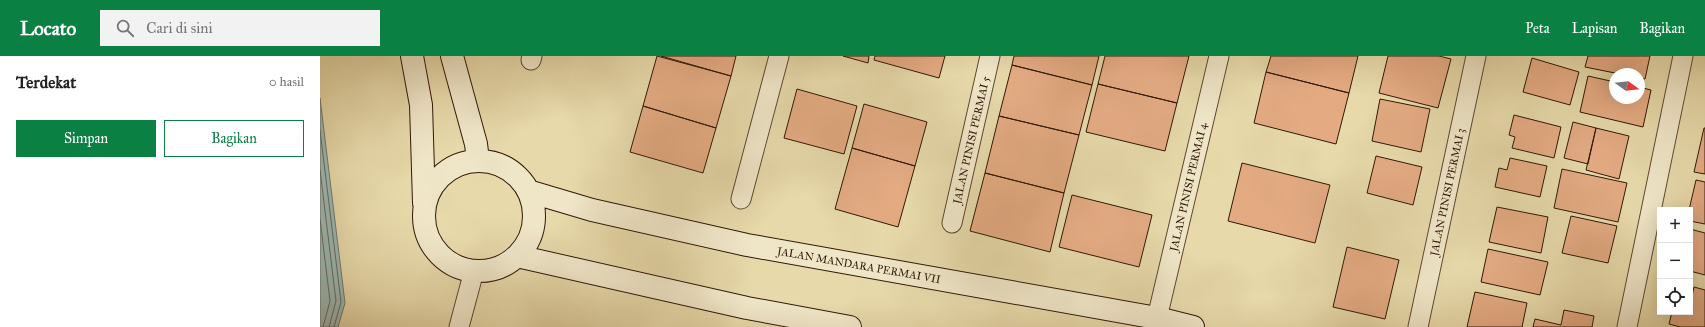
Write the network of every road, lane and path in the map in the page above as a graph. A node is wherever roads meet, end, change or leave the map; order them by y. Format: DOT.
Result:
graph roads {
  1 [pos="412,56"];
  2 [pos="452,56"];
  3 [pos="779,56"];
  4 [pos="990,56"];
  5 [pos="1219,56"];
  6 [pos="1476,56"];
  7 [pos="1683,56"];
  8 [pos="478,160"];
  9 [pos="528,191"];
  10 [pos="742,199"];
  11 [pos="424,206"];
  12 [pos="952,223"];
  13 [pos="517,256"];
  14 [pos="474,271"];
  15 [pos="1157,318"];
  16 [pos="459,327"];
  17 [pos="850,327"];
  18 [pos="1192,327"];
  19 [pos="1418,327"];
  20 [pos="1627,327"];
  1 -- 11 [label="main road"];
  2 -- 8 [label="main road"];
  3 -- 10 [label="street"];
  4 -- 12 [label="street, JALAN PINISI PERMAI 5"];
  5 -- 15 [label="street, JALAN PINISI PERMAI 4"];
  6 -- 19 [label="street, JALAN PINISI PERMAI 3"];
  7 -- 20 [label="street"];
  8 -- 9 [label="main road"];
  8 -- 11 [label="main road"];
  9 -- 13 [label="main road"];
  9 -- 15 [label="main road, JALAN MANDARA PERMAI VII"];
  11 -- 14 [label="main road"];
  13 -- 14 [label="main road"];
  13 -- 17 [label="main road"];
  14 -- 16 [label="street"];
  15 -- 18 [label="main road, JALAN MANDARA PERMAI VII"];
}
